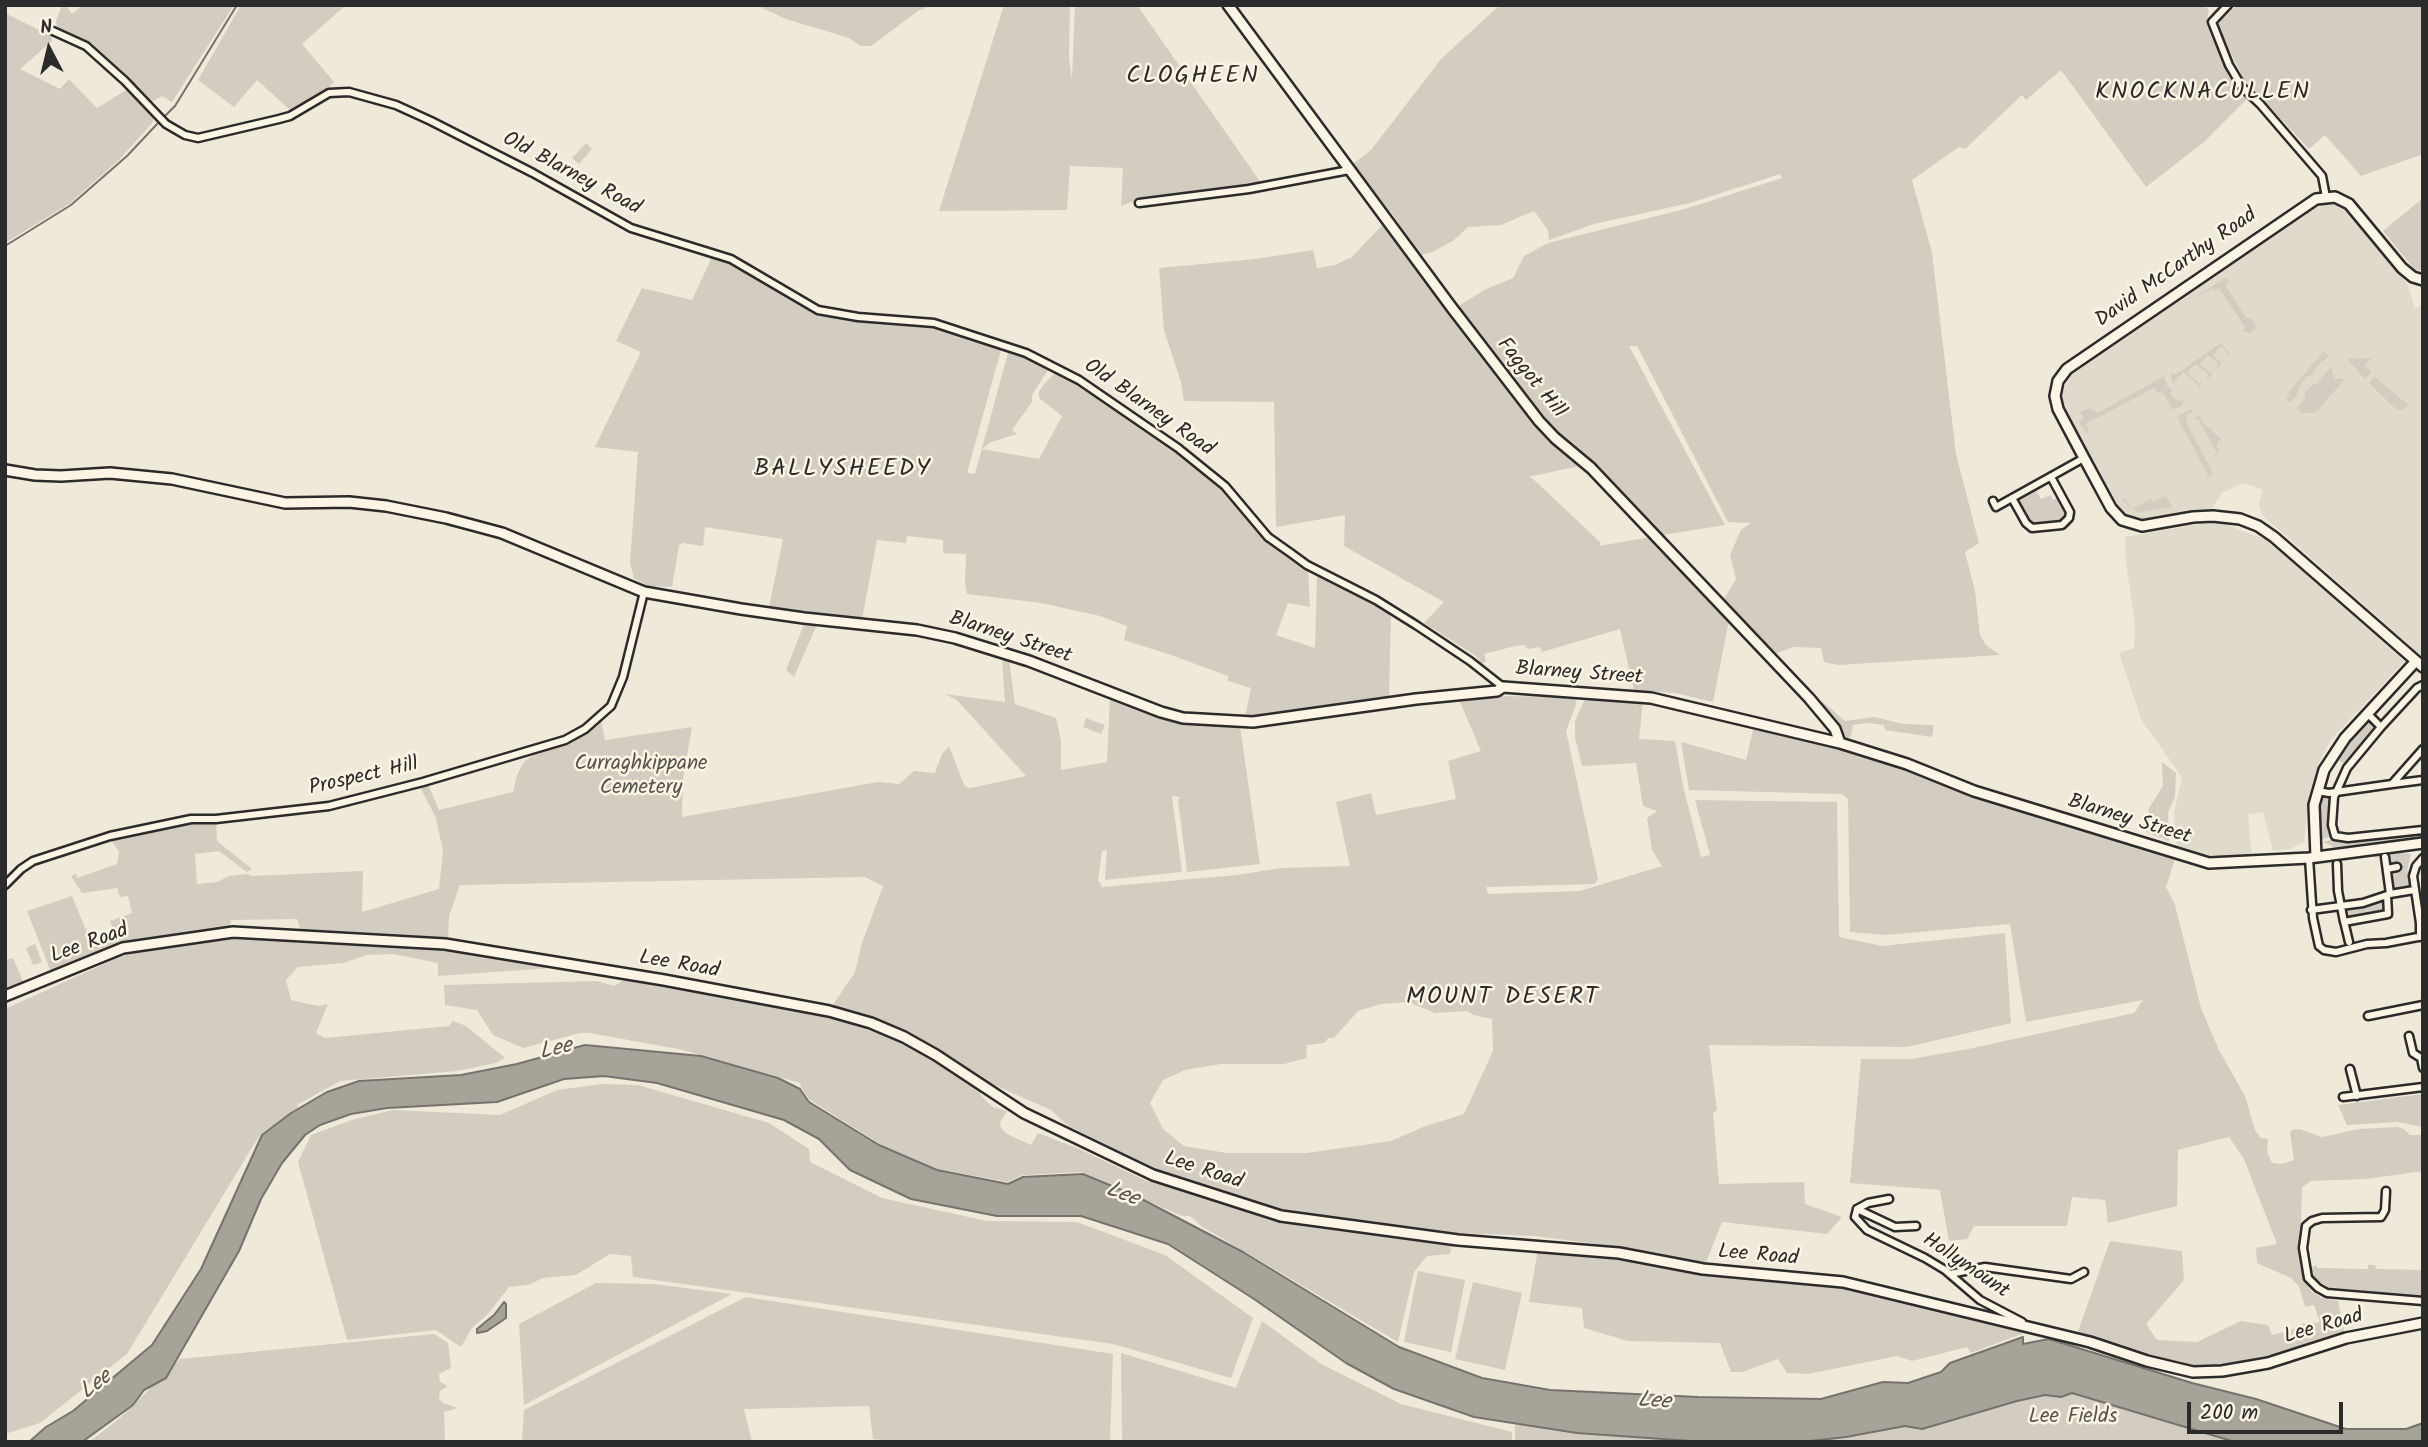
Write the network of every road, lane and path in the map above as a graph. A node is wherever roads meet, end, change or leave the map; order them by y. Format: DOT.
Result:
graph roads {
  1 [pos="1228,5"];
  2 [pos="2228,5"];
  3 [pos="53,31"];
  4 [pos="1349,170"];
  5 [pos="2326,197"];
  6 [pos="1139,203"];
  7 [pos="2423,280"];
  8 [pos="2084,458"];
  9 [pos="5,470"];
  10 [pos="2051,477"];
  11 [pos="2012,498"];
  12 [pos="1993,501"];
  13 [pos="644,592"];
  14 [pos="2419,664"];
  15 [pos="2423,685"];
  16 [pos="1503,687"];
  17 [pos="2367,713"];
  18 [pos="2381,727"];
  19 [pos="1840,743"];
  20 [pos="2423,749"];
  21 [pos="2423,780"];
  22 [pos="2392,784"];
  23 [pos="2317,791"];
  24 [pos="2336,792"];
  25 [pos="2423,830"];
  26 [pos="2423,843"];
  27 [pos="2385,857"];
  28 [pos="2313,858"];
  29 [pos="2423,858"];
  30 [pos="2337,864"];
  31 [pos="2397,867"];
  32 [pos="2387,869"];
  33 [pos="5,885"];
  34 [pos="2414,890"];
  35 [pos="2388,895"];
  36 [pos="2340,905"];
  37 [pos="2420,908"];
  38 [pos="2311,909"];
  39 [pos="2344,921"];
  40 [pos="2421,937"];
  41 [pos="2349,942"];
  42 [pos="5,996"];
  43 [pos="2423,1005"];
  44 [pos="2368,1016"];
  45 [pos="2409,1036"];
  46 [pos="2422,1058"];
  47 [pos="2423,1068"];
  48 [pos="2350,1069"];
  49 [pos="2423,1087"];
  50 [pos="2357,1096"];
  51 [pos="2343,1097"];
  52 [pos="2386,1191"];
  53 [pos="1889,1199"];
  54 [pos="1857,1209"];
  55 [pos="1916,1226"];
  56 [pos="2084,1272"];
  57 [pos="1950,1274"];
  58 [pos="2423,1301"];
  59 [pos="2423,1323"];
  60 [pos="2029,1327"];
  1 -- 4 [label="street, Faggot Hill"];
  2 -- 5 [label="street"];
  3 -- 16 [label="street, Old Blarney Road"];
  4 -- 6 [label="street"];
  4 -- 19 [label="street, Faggot Hill"];
  5 -- 7 [label="street"];
  5 -- 8 [label="street, David McCarthy Road"];
  8 -- 10 [label="street"];
  8 -- 14 [label="street, David McCarthy Road"];
  9 -- 13 [label="street, Blarney Street"];
  10 -- 11 [label="street"];
  10 -- 11 [label="street"];
  11 -- 12 [label="street"];
  13 -- 16 [label="street, Blarney Street"];
  13 -- 33 [label="street, Prospect Hill"];
  14 -- 17 [label="street"];
  15 -- 18 [label="street"];
  16 -- 19 [label="street, Blarney Street"];
  17 -- 18 [label="street"];
  17 -- 23 [label="street"];
  18 -- 24 [label="street"];
  19 -- 28 [label="street, Blarney Street"];
  20 -- 22 [label="street"];
  21 -- 22 [label="street"];
  22 -- 24 [label="street"];
  23 -- 24 [label="street"];
  23 -- 28 [label="street"];
  24 -- 25 [label="street"];
  26 -- 28 [label="street, Blarney Street"];
  27 -- 32 [label="street"];
  28 -- 38 [label="street"];
  29 -- 34 [label="street"];
  30 -- 36 [label="street"];
  31 -- 32 [label="street"];
  32 -- 35 [label="street"];
  34 -- 35 [label="street"];
  34 -- 37 [label="street"];
  35 -- 36 [label="street"];
  35 -- 39 [label="street"];
  36 -- 38 [label="street"];
  36 -- 39 [label="street"];
  37 -- 40 [label="street"];
  38 -- 40 [label="street"];
  39 -- 41 [label="street"];
  42 -- 60 [label="street, Lee Road"];
  43 -- 44 [label="street"];
  45 -- 46 [label="street"];
  46 -- 47 [label="street"];
  48 -- 50 [label="street"];
  49 -- 50 [label="street"];
  50 -- 51 [label="street"];
  52 -- 58 [label="street"];
  53 -- 54 [label="street"];
  54 -- 55 [label="street, Hollymount"];
  54 -- 57 [label="street, Hollymount"];
  56 -- 57 [label="street"];
  57 -- 60 [label="street, Hollymount"];
  59 -- 60 [label="street, Lee Road"];
}
